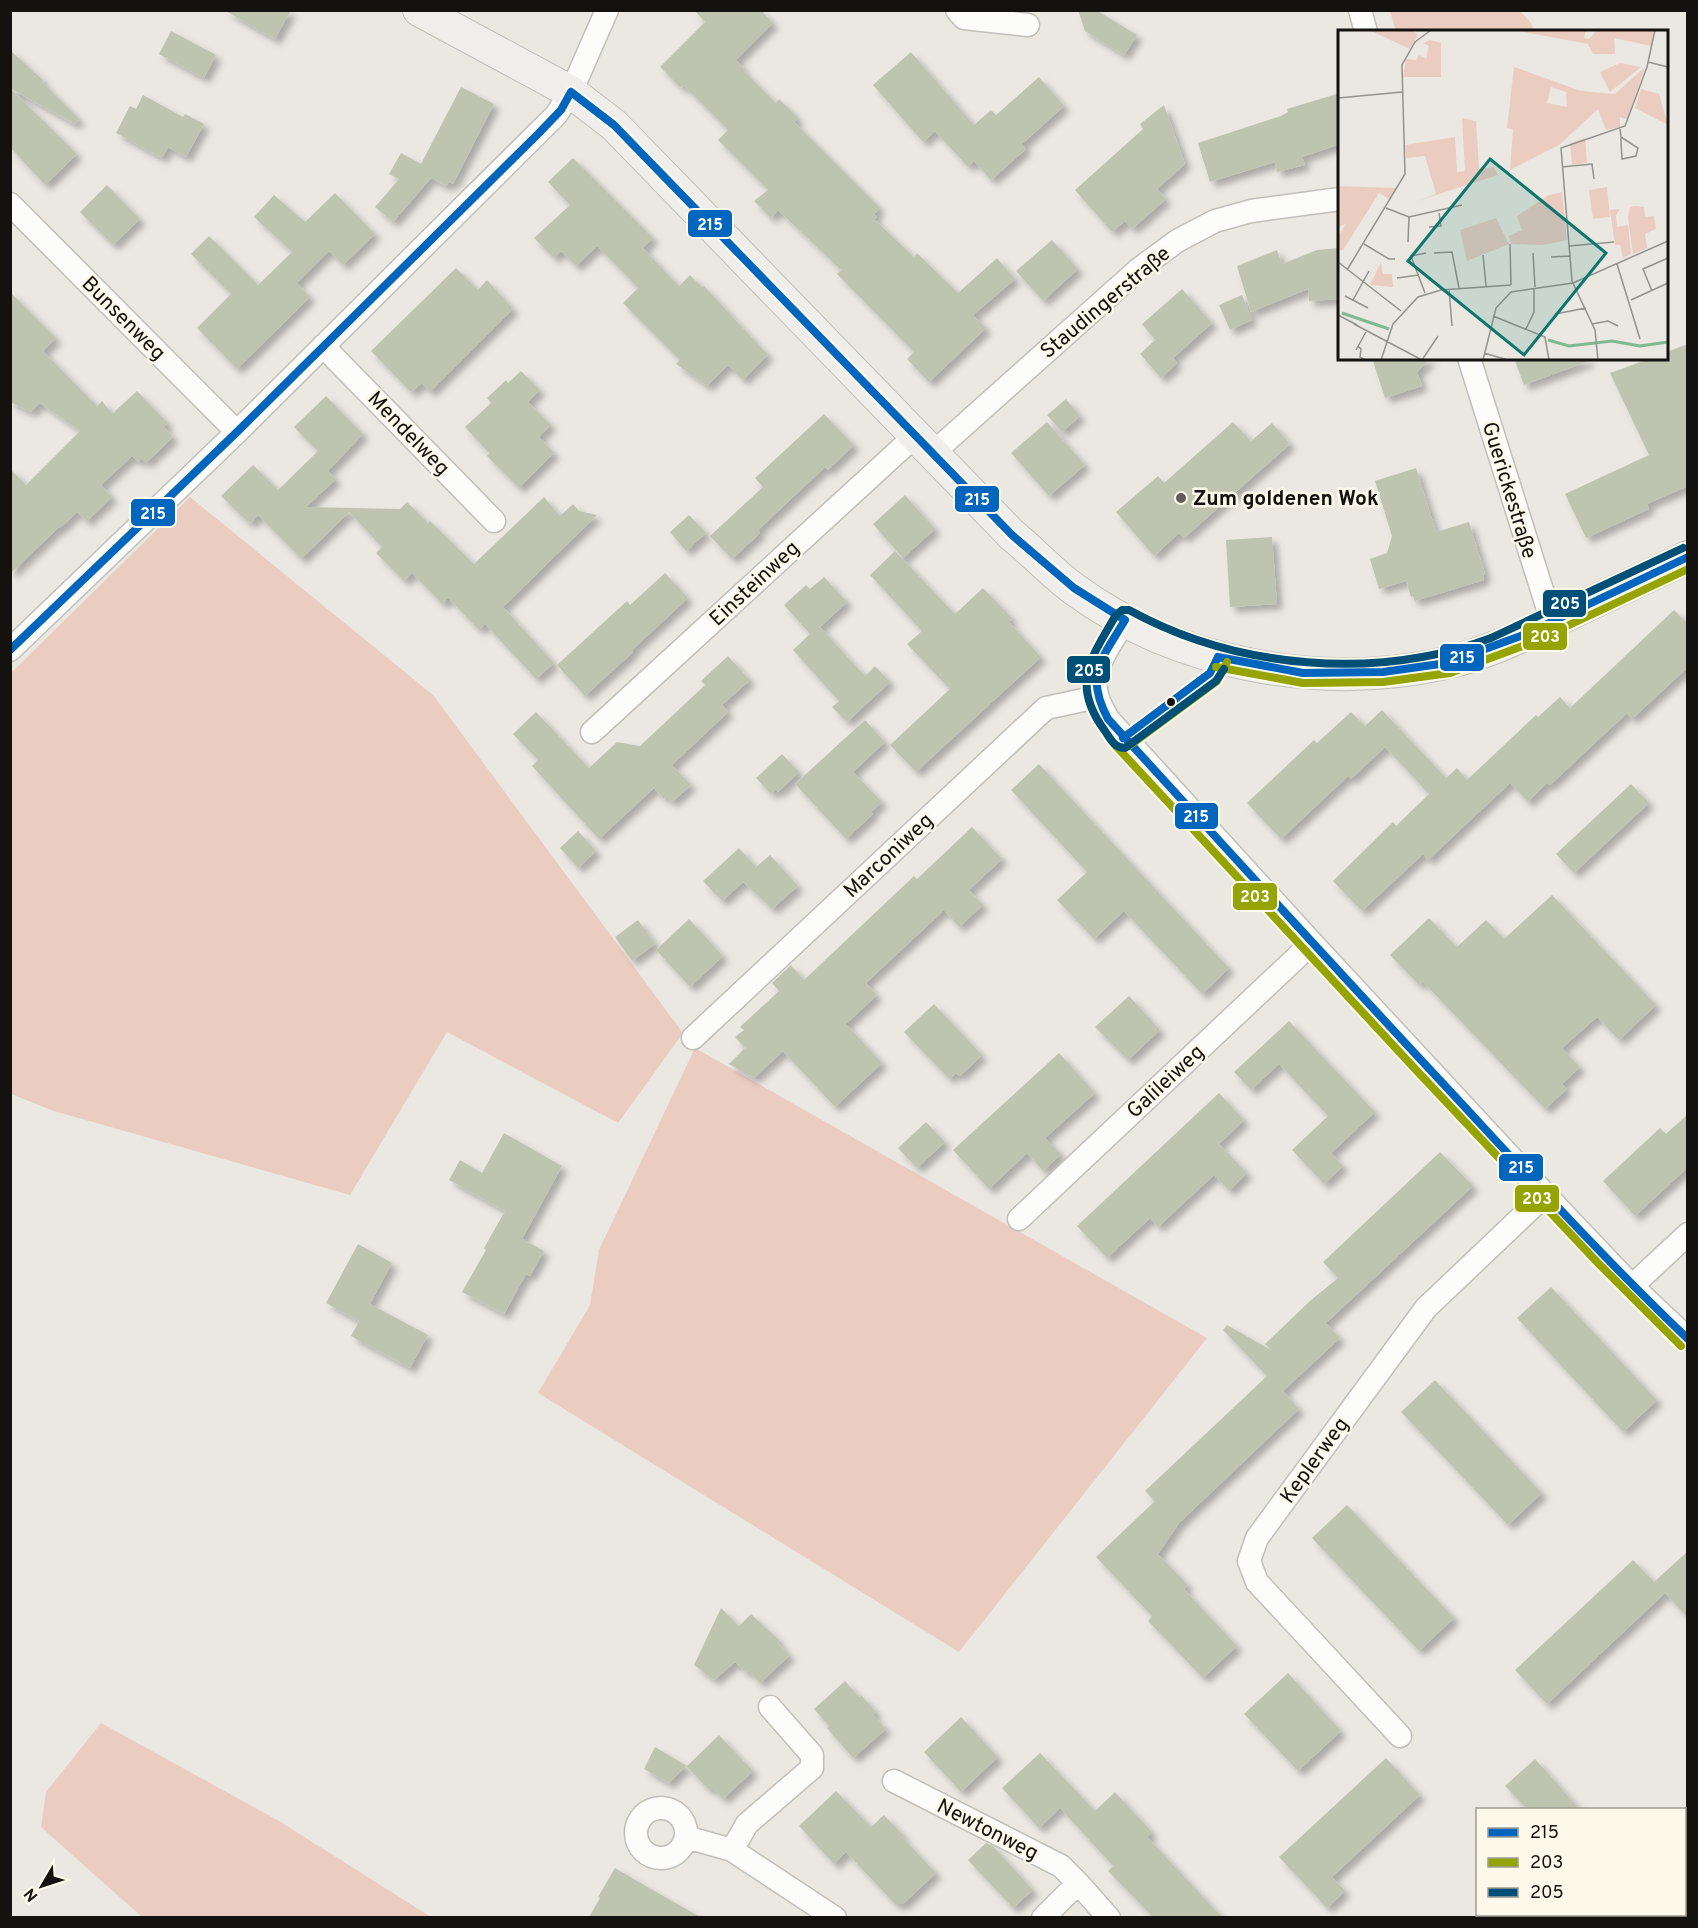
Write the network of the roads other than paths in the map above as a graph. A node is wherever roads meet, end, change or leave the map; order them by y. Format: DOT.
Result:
graph roads {
  1 [pos="419,10"];
  2 [pos="607,10"];
  3 [pos="957,10"];
  4 [pos="1360,10"];
  5 [pos="1028,25"];
  6 [pos="1365,30"];
  7 [pos="572,92"];
  8 [pos="1338,199"];
  9 [pos="10,204"];
  10 [pos="323,346"];
  11 [pos="1470,360"];
  12 [pos="237,432"];
  13 [pos="925,444"];
  14 [pos="494,521"];
  15 [pos="1688,556"];
  16 [pos="1125,620"];
  17 [pos="1552,622"];
  18 [pos="10,650"];
  19 [pos="1097,697"];
  20 [pos="592,732"];
  21 [pos="1312,944"];
  22 [pos="693,1038"];
  23 [pos="1546,1194"];
  24 [pos="1019,1220"];
  25 [pos="1688,1234"];
  26 [pos="1632,1286"];
  27 [pos="1688,1339"];
  28 [pos="770,1707"];
  29 [pos="1400,1736"];
  30 [pos="894,1781"];
  31 [pos="686,1837"];
  32 [pos="732,1850"];
  33 [pos="1078,1883"];
  34 [pos="835,1917"];
  35 [pos="1043,1917"];
  36 [pos="1109,1917"];
  1 -- 7 [label="street"];
  2 -- 7 [label="street"];
  3 -- 5 [label="street"];
  4 -- 6 [label="street"];
  7 -- 10 [label="street"];
  7 -- 13 [label="street"];
  8 -- 13 [label="street, Staudingerstraße"];
  9 -- 12 [label="street, Bunsenweg"];
  10 -- 12 [label="street"];
  10 -- 14 [label="street, Mendelweg"];
  11 -- 17 [label="street, Guerickestraße"];
  12 -- 18 [label="street"];
  13 -- 16 [label="street"];
  13 -- 20 [label="street, Einsteinweg"];
  15 -- 17 [label="street"];
  16 -- 17 [label="street"];
  16 -- 19 [label="street"];
  19 -- 21 [label="street"];
  19 -- 22 [label="street, Marconiweg"];
  21 -- 23 [label="street"];
  21 -- 24 [label="street, Galileiweg"];
  23 -- 26 [label="street"];
  23 -- 29 [label="street, Keplerweg"];
  25 -- 26 [label="street"];
  26 -- 27 [label="street"];
  28 -- 32 [label="street"];
  30 -- 33 [label="street, Newtonweg"];
  31 -- 32 [label="street"];
  32 -- 34 [label="street"];
  33 -- 35 [label="street"];
  33 -- 36 [label="street, Newtonweg"];
}
